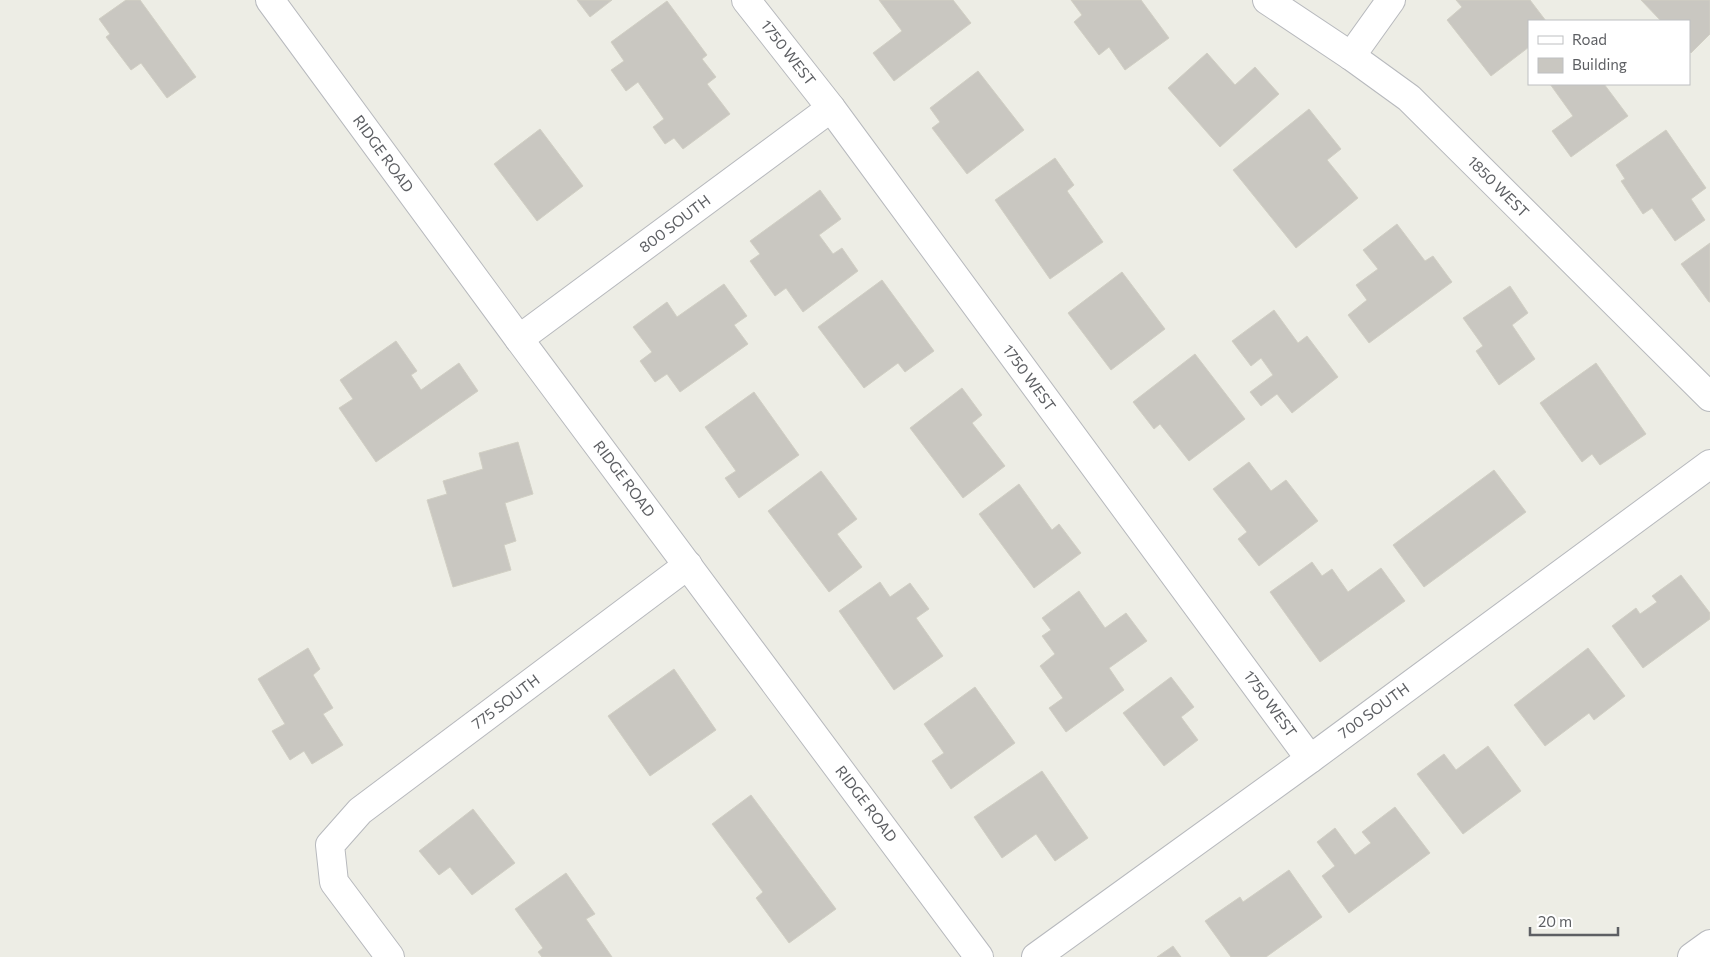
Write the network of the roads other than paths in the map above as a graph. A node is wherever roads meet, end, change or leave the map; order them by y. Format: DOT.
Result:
graph roads {
  1 [pos="270,0"];
  2 [pos="746,0"];
  3 [pos="1267,0"];
  4 [pos="1391,0"];
  5 [pos="1351,56"];
  6 [pos="831,108"];
  7 [pos="519,339"];
  8 [pos="1710,397"];
  9 [pos="1710,464"];
  10 [pos="688,565"];
  11 [pos="1310,759"];
  12 [pos="1710,944"];
  13 [pos="390,957"];
  14 [pos="979,957"];
  15 [pos="1036,957"];
  16 [pos="1692,957"];
  1 -- 7 [label="street, RIDGE ROAD"];
  2 -- 6 [label="street, 1750 WEST"];
  3 -- 5 [label="street, 1850 WEST"];
  4 -- 5 [label="street"];
  5 -- 8 [label="street, 1850 WEST"];
  6 -- 7 [label="street, 800 SOUTH"];
  6 -- 11 [label="street, 1750 WEST"];
  7 -- 10 [label="street, RIDGE ROAD"];
  9 -- 11 [label="street, 700 SOUTH"];
  10 -- 13 [label="street, 775 SOUTH"];
  10 -- 14 [label="street, RIDGE ROAD"];
  11 -- 15 [label="street, 700 SOUTH"];
  12 -- 16 [label="street"];
}
